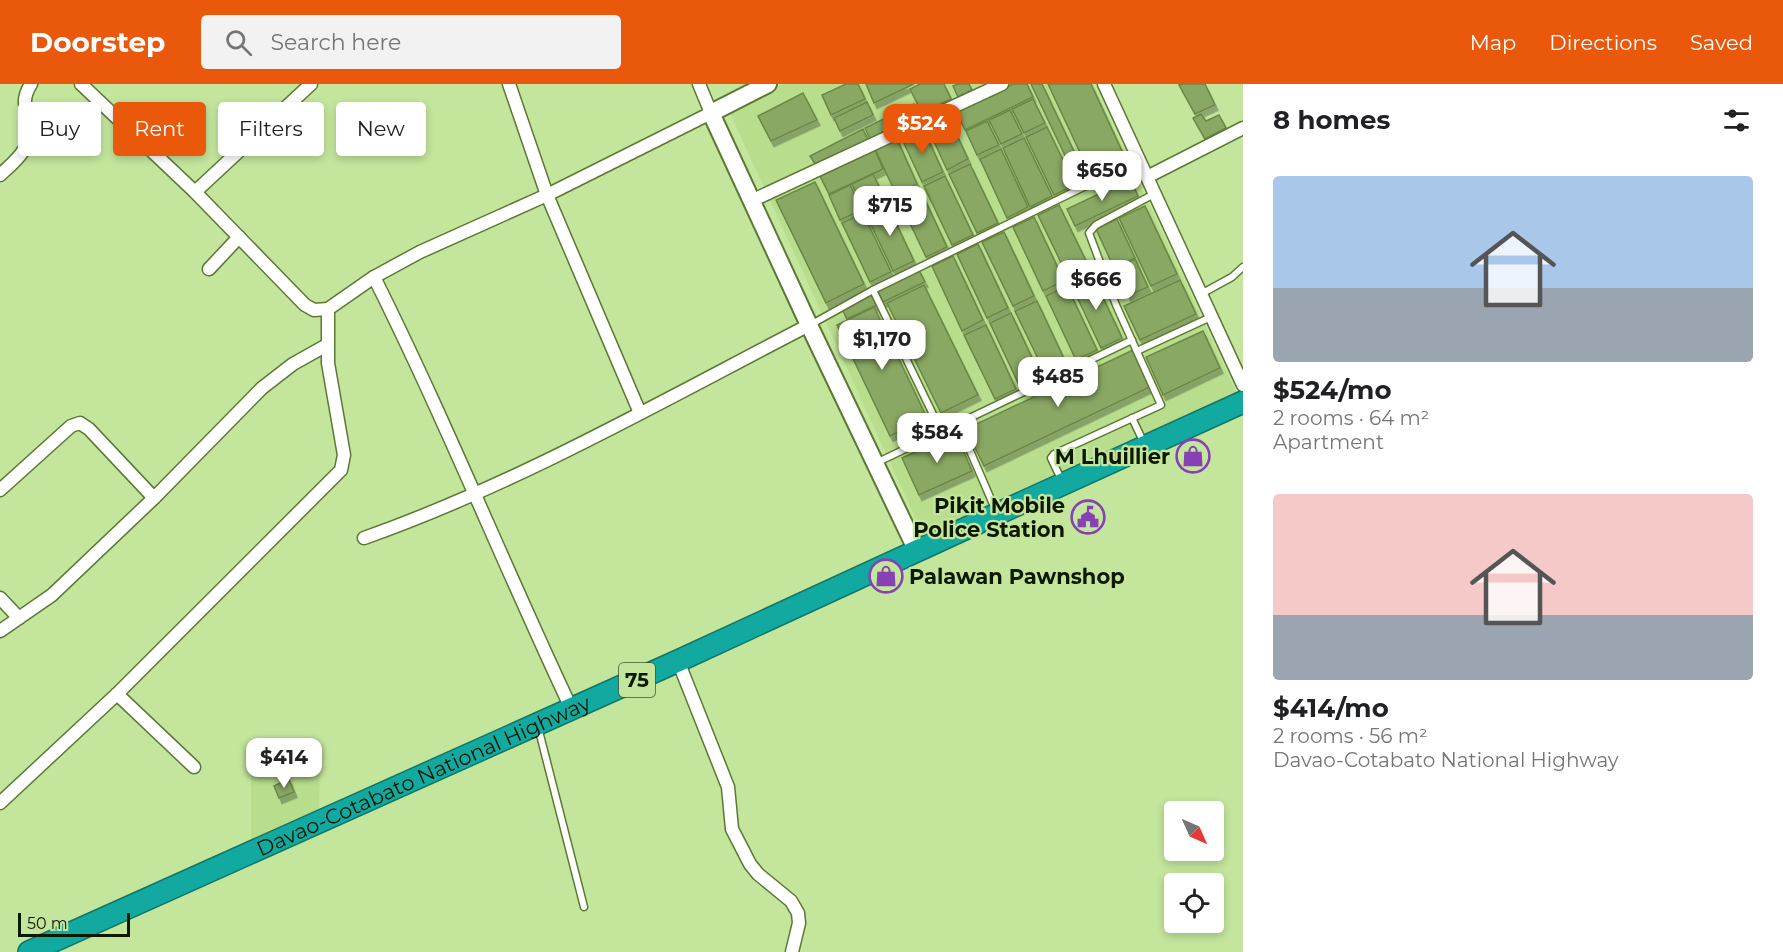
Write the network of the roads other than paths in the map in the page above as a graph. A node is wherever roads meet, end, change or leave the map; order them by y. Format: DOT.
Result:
graph roads {
  1 [pos="31,84"];
  2 [pos="81,84"];
  3 [pos="311,84"];
  4 [pos="509,84"];
  5 [pos="699,84"];
  6 [pos="768,84"];
  7 [pos="1002,84"];
  8 [pos="1104,84"];
  9 [pos="711,113"];
  10 [pos="1243,128"];
  11 [pos="1139,160"];
  12 [pos="0,175"];
  13 [pos="1147,177"];
  14 [pos="195,192"];
  15 [pos="1155,193"];
  16 [pos="547,195"];
  17 [pos="751,201"];
  18 [pos="239,237"];
  19 [pos="1243,267"];
  20 [pos="209,270"];
  21 [pos="375,277"];
  22 [pos="873,290"];
  23 [pos="1201,294"];
  24 [pos="328,309"];
  25 [pos="1211,316"];
  26 [pos="809,325"];
  27 [pos="1132,340"];
  28 [pos="327,345"];
  29 [pos="1137,351"];
  30 [pos="1243,385"];
  31 [pos="1243,402"];
  32 [pos="640,413"];
  33 [pos="1132,418"];
  34 [pos="958,423"];
  35 [pos="941,431"];
  36 [pos="1146,447"];
  37 [pos="875,464"];
  38 [pos="1063,483"];
  39 [pos="0,490"];
  40 [pos="475,495"];
  41 [pos="154,498"];
  42 [pos="997,514"];
  43 [pos="364,538"];
  44 [pos="917,551"];
  45 [pos="0,598"];
  46 [pos="19,618"];
  47 [pos="0,631"];
  48 [pos="678,661"];
  49 [pos="117,694"];
  50 [pos="571,708"];
  51 [pos="537,724"];
  52 [pos="194,767"];
  53 [pos="0,803"];
  54 [pos="584,907"];
  55 [pos="33,951"];
  56 [pos="792,952"];
  1 -- 12 [label="street"];
  2 -- 14 [label="street"];
  3 -- 14 [label="street"];
  4 -- 16 [label="street"];
  5 -- 9 [label="street"];
  6 -- 9 [label="street"];
  7 -- 17 [label="street"];
  8 -- 11 [label="street"];
  9 -- 16 [label="street"];
  9 -- 17 [label="street"];
  10 -- 13 [label="street"];
  11 -- 13 [label="street"];
  11 -- 22 [label="lane"];
  13 -- 15 [label="street"];
  14 -- 18 [label="street"];
  15 -- 23 [label="street"];
  15 -- 27 [label="lane"];
  16 -- 21 [label="street"];
  16 -- 32 [label="street"];
  17 -- 26 [label="street"];
  18 -- 20 [label="street"];
  18 -- 24 [label="street"];
  19 -- 23 [label="lane"];
  21 -- 24 [label="street"];
  21 -- 40 [label="street"];
  22 -- 26 [label="lane"];
  22 -- 35 [label="lane"];
  23 -- 25 [label="street"];
  24 -- 28 [label="street"];
  25 -- 29 [label="lane"];
  25 -- 30 [label="street"];
  26 -- 32 [label="street"];
  26 -- 37 [label="street"];
  27 -- 29 [label="lane"];
  27 -- 34 [label="lane"];
  28 -- 41 [label="street"];
  28 -- 49 [label="street"];
  29 -- 33 [label="lane"];
  31 -- 36 [label="highway, Davao-Cotabato National Highway / 75"];
  32 -- 40 [label="street"];
  33 -- 36 [label="lane"];
  33 -- 38 [label="lane"];
  34 -- 35 [label="lane"];
  34 -- 42 [label="lane"];
  35 -- 37 [label="lane"];
  36 -- 38 [label="highway, Davao-Cotabato National Highway / 75"];
  37 -- 44 [label="street"];
  38 -- 42 [label="highway, Davao-Cotabato National Highway / 75"];
  39 -- 41 [label="street"];
  40 -- 43 [label="street"];
  40 -- 50 [label="street"];
  41 -- 46 [label="street"];
  42 -- 44 [label="highway, Davao-Cotabato National Highway / 75"];
  44 -- 48 [label="highway, Davao-Cotabato National Highway / 75"];
  45 -- 46 [label="street"];
  46 -- 47 [label="street"];
  48 -- 50 [label="highway, Davao-Cotabato National Highway / 75"];
  48 -- 56 [label="street"];
  49 -- 52 [label="street"];
  49 -- 53 [label="street"];
  50 -- 51 [label="highway, Davao-Cotabato National Highway / 75"];
  51 -- 54 [label="lane"];
  51 -- 55 [label="highway, Davao-Cotabato National Highway / 75"];
}
